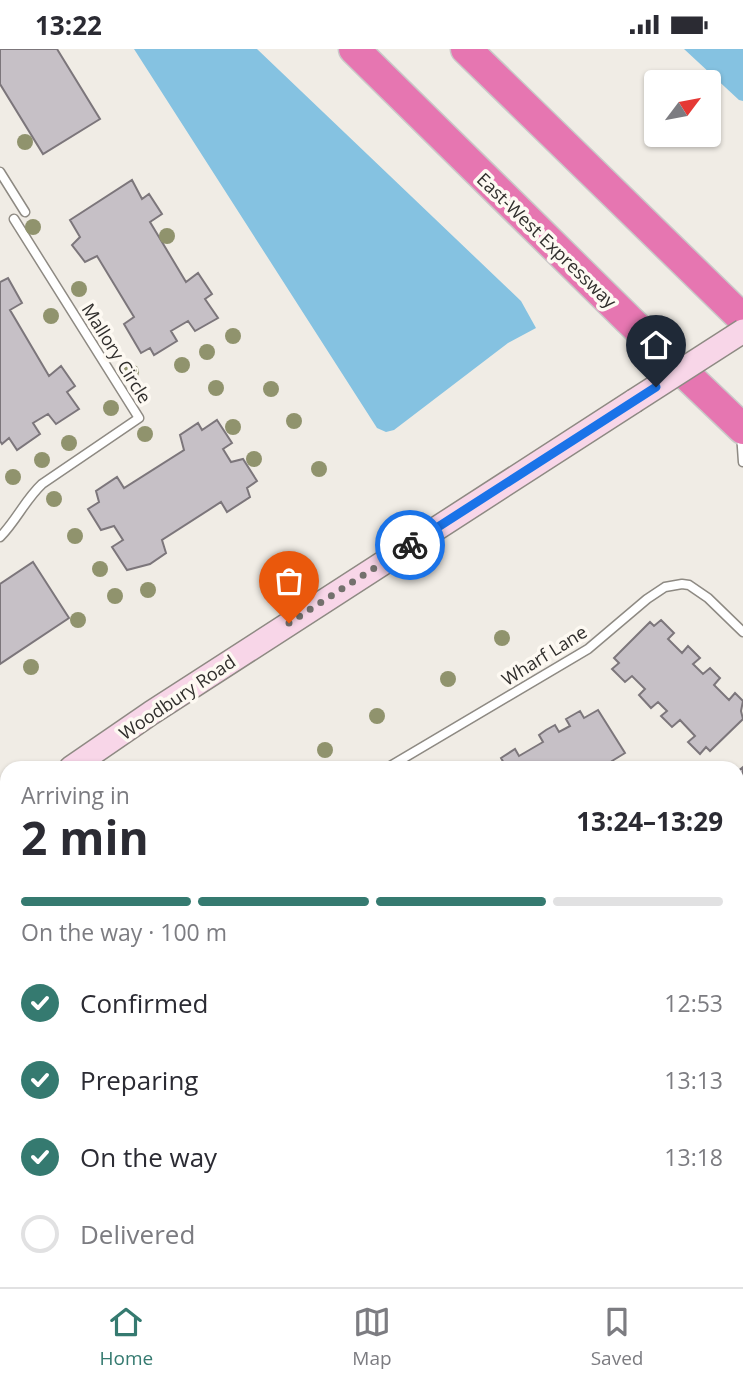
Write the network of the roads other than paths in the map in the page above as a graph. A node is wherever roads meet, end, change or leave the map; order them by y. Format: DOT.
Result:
graph roads {
  1 [pos="354,49"];
  2 [pos="466,49"];
  3 [pos="0,172"];
  4 [pos="25,212"];
  5 [pos="14,219"];
  6 [pos="743,319"];
  7 [pos="743,331"];
  8 [pos="742,428"];
  9 [pos="743,462"];
  10 [pos="0,537"];
  11 [pos="743,632"];
  12 [pos="81,761"];
  13 [pos="399,761"];
  1 -- 8 [label="highway, East-West Expressway"];
  2 -- 6 [label="highway"];
  3 -- 4 [label="lane"];
  5 -- 10 [label="lane, Mallory Circle"];
  7 -- 12 [label="street, Woodbury Road, bridge"];
  8 -- 9 [label="lane"];
  11 -- 13 [label="lane, Wharf Lane"];
}
